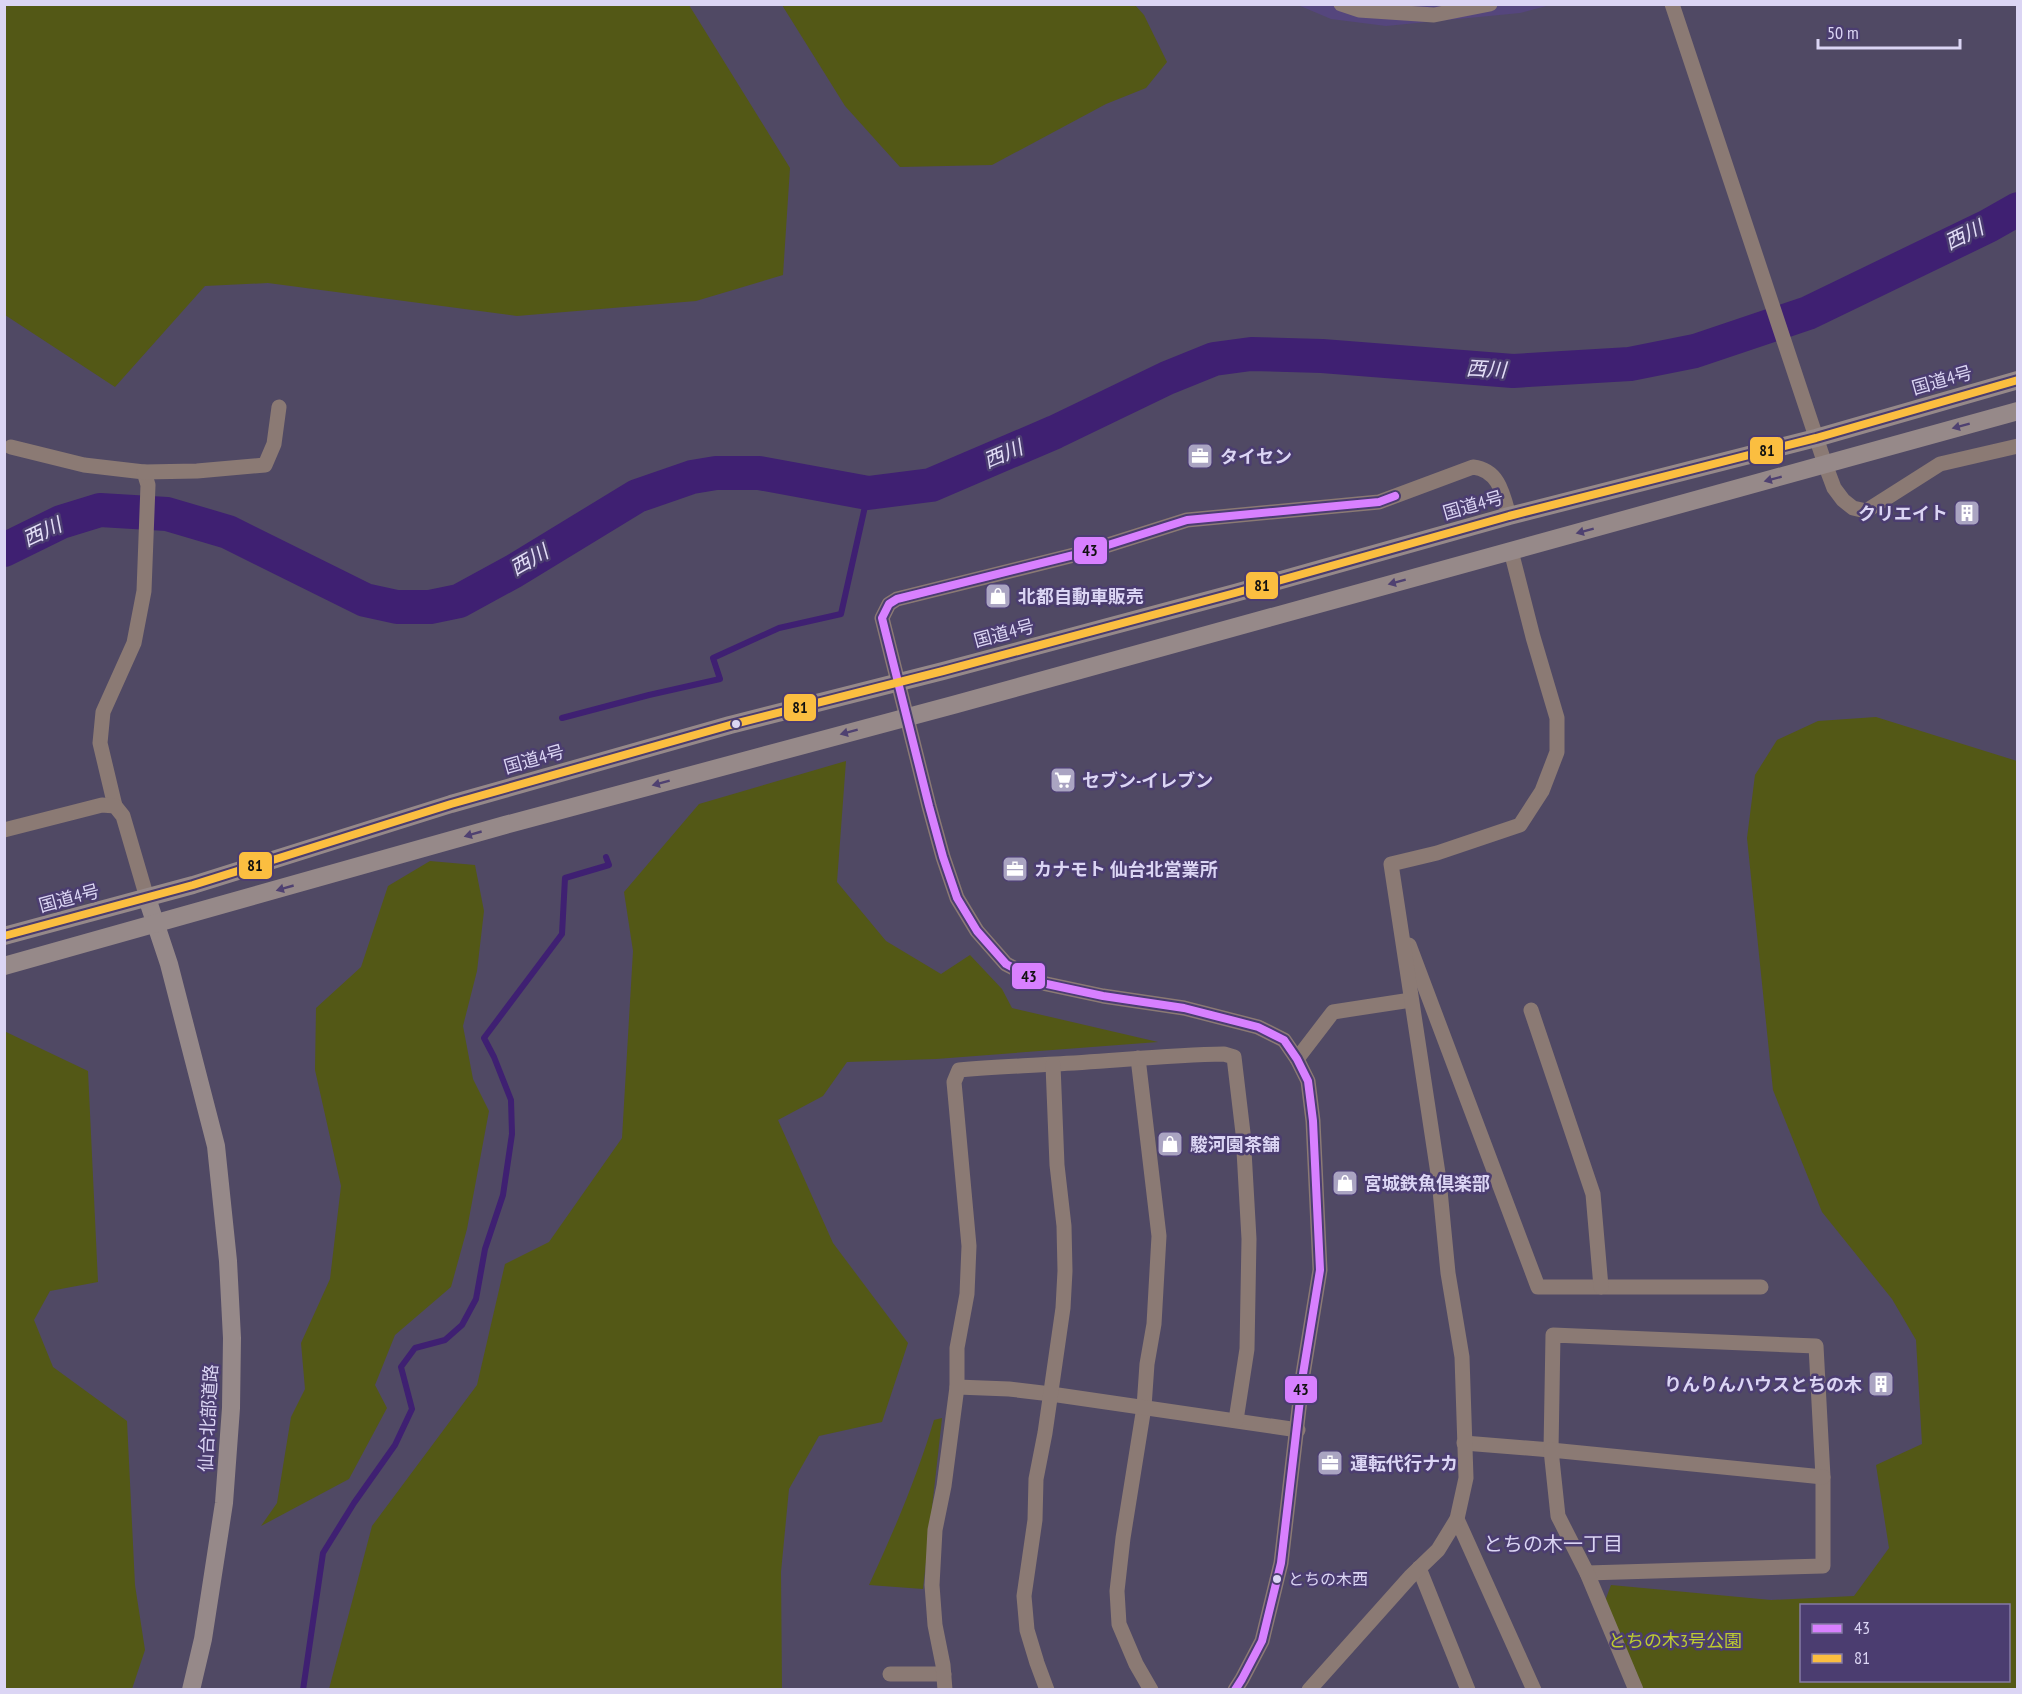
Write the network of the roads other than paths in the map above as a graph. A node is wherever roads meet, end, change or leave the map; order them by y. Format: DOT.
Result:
graph roads {
  1 [pos="1341,4"];
  2 [pos="1490,4"];
  3 [pos="1672,4"];
  4 [pos="2018,380"];
  5 [pos="279,406"];
  6 [pos="2018,411"];
  7 [pos="1816,438"];
  8 [pos="2018,446"];
  9 [pos="12,447"];
  10 [pos="1825,464"];
  11 [pos="146,478"];
  12 [pos="1509,516"];
  13 [pos="1510,551"];
  14 [pos="897,682"];
  15 [pos="906,717"];
  16 [pos="115,806"];
  17 [pos="4,830"];
  18 [pos="147,898"];
  19 [pos="1400,920"];
  20 [pos="156,924"];
  21 [pos="4,936"];
  22 [pos="4,966"];
  23 [pos="1411,1000"];
  24 [pos="1531,1010"];
  25 [pos="1138,1058"];
  26 [pos="1298,1059"];
  27 [pos="1053,1065"];
  28 [pos="1601,1287"];
  29 [pos="1761,1287"];
  30 [pos="957,1387"];
  31 [pos="1052,1394"];
  32 [pos="1144,1407"];
  33 [pos="1236,1420"];
  34 [pos="1298,1430"];
  35 [pos="1464,1443"];
  36 [pos="1551,1450"];
  37 [pos="1823,1477"];
  38 [pos="1457,1519"];
  39 [pos="1419,1568"];
  40 [pos="1587,1573"];
  41 [pos="890,1674"];
  42 [pos="945,1682"];
  43 [pos="191,1689"];
  44 [pos="1047,1689"];
  45 [pos="1151,1689"];
  46 [pos="1234,1689"];
  47 [pos="1310,1689"];
  48 [pos="1468,1689"];
  49 [pos="1534,1689"];
  50 [pos="1636,1689"];
  1 -- 2 [label="street"];
  3 -- 7 [label="street"];
  4 -- 7 [label="highway, 国道4号"];
  5 -- 11 [label="street"];
  6 -- 10 [label="highway, one-way"];
  7 -- 10 [label="street"];
  7 -- 12 [label="highway, 国道4号"];
  8 -- 10 [label="street"];
  9 -- 11 [label="street"];
  10 -- 13 [label="highway, one-way"];
  11 -- 16 [label="street"];
  12 -- 14 [label="highway, 国道4号"];
  12 -- 14 [label="street"];
  13 -- 15 [label="highway, one-way"];
  13 -- 19 [label="street"];
  14 -- 15 [label="street"];
  14 -- 18 [label="highway, 国道4号"];
  15 -- 20 [label="highway, one-way"];
  15 -- 26 [label="street"];
  16 -- 17 [label="street"];
  16 -- 18 [label="street"];
  18 -- 20 [label="highway, 仙台北部道路"];
  18 -- 21 [label="highway, 国道4号"];
  19 -- 23 [label="street"];
  19 -- 28 [label="street"];
  20 -- 22 [label="highway"];
  20 -- 43 [label="highway, 仙台北部道路"];
  23 -- 26 [label="street"];
  23 -- 35 [label="street"];
  24 -- 28 [label="street"];
  25 -- 27 [label="street"];
  25 -- 32 [label="street"];
  25 -- 33 [label="street"];
  26 -- 34 [label="street"];
  27 -- 30 [label="street"];
  27 -- 31 [label="street"];
  28 -- 29 [label="street"];
  30 -- 31 [label="street"];
  30 -- 42 [label="street"];
  31 -- 32 [label="street"];
  31 -- 44 [label="street"];
  32 -- 33 [label="street"];
  32 -- 45 [label="street"];
  33 -- 34 [label="street"];
  34 -- 46 [label="street"];
  35 -- 36 [label="street"];
  35 -- 38 [label="street"];
  36 -- 37 [label="street"];
  36 -- 37 [label="street"];
  36 -- 40 [label="street"];
  37 -- 40 [label="street"];
  38 -- 39 [label="street"];
  38 -- 49 [label="street"];
  39 -- 47 [label="street"];
  39 -- 48 [label="street"];
  40 -- 50 [label="street"];
  41 -- 42 [label="street"];
}
